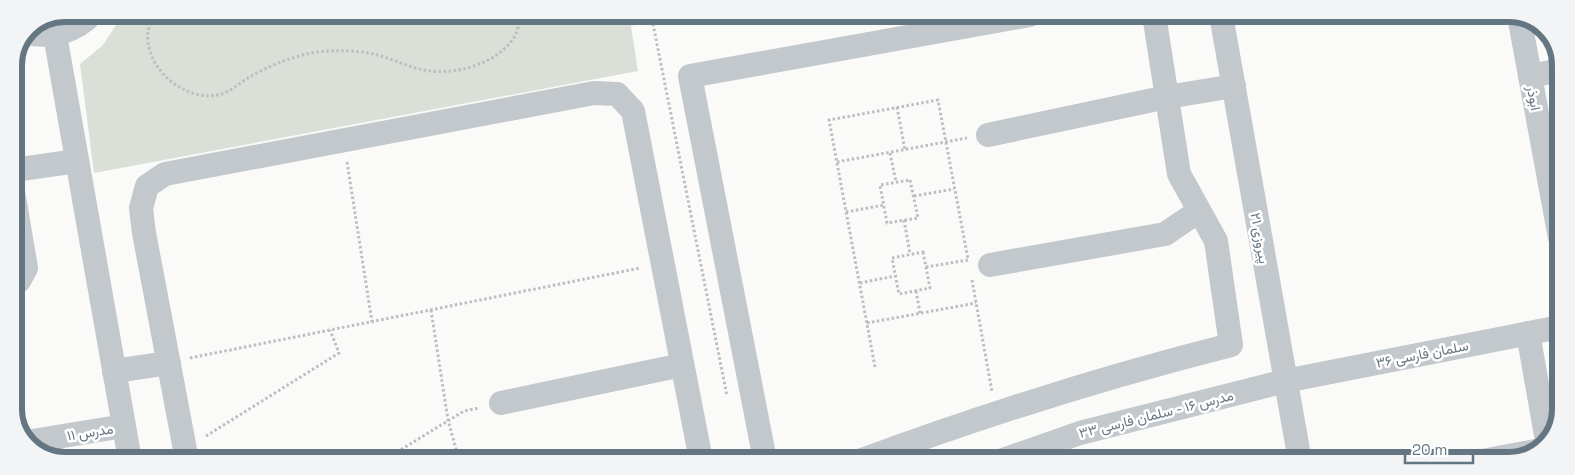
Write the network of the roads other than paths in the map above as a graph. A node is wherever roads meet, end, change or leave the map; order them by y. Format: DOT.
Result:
graph roads {
  1 [pos="83,22"];
  2 [pos="991,22"];
  3 [pos="1155,22"];
  4 [pos="1222,22"];
  5 [pos="1520,24"];
  6 [pos="55,35"];
  7 [pos="35,36"];
  8 [pos="1552,72"];
  9 [pos="1530,76"];
  10 [pos="1234,86"];
  11 [pos="1167,97"];
  12 [pos="988,135"];
  13 [pos="77,161"];
  14 [pos="22,169"];
  15 [pos="1552,195"];
  16 [pos="1199,211"];
  17 [pos="23,247"];
  18 [pos="975,267"];
  19 [pos="23,274"];
  20 [pos="1552,328"];
  21 [pos="1528,333"];
  22 [pos="169,362"];
  23 [pos="682,365"];
  24 [pos="114,371"];
  25 [pos="1285,382"];
  26 [pos="501,403"];
  27 [pos="124,426"];
  28 [pos="1545,432"];
  29 [pos="36,440"];
  30 [pos="129,452"];
  31 [pos="186,452"];
  32 [pos="699,452"];
  33 [pos="763,452"];
  34 [pos="885,452"];
  35 [pos="1026,452"];
  36 [pos="1298,452"];
  1 -- 6 [label="street"];
  2 -- 33 [label="street"];
  3 -- 11 [label="street"];
  4 -- 10 [label="street, پیروزی ۲۱"];
  5 -- 9 [label="street, ابوذر"];
  6 -- 7 [label="street"];
  6 -- 13 [label="street"];
  8 -- 9 [label="street"];
  9 -- 15 [label="street, ابوذر"];
  10 -- 11 [label="street"];
  10 -- 25 [label="street, پیروزی ۲۱"];
  11 -- 12 [label="street"];
  11 -- 16 [label="street"];
  13 -- 14 [label="street"];
  13 -- 24 [label="street"];
  16 -- 18 [label="street"];
  16 -- 34 [label="street"];
  17 -- 19 [label="street"];
  20 -- 21 [label="street, سلمان فارسی ۳۶"];
  21 -- 25 [label="street, سلمان فارسی ۳۶"];
  21 -- 28 [label="street"];
  22 -- 23 [label="street"];
  22 -- 24 [label="street"];
  22 -- 31 [label="street"];
  23 -- 26 [label="street"];
  23 -- 32 [label="street"];
  24 -- 27 [label="street"];
  25 -- 35 [label="street, مدرس ۱۶ - سلمان فارسی ۳۳"];
  25 -- 36 [label="street, پیروزی ۲۱"];
  27 -- 29 [label="street, مدرس ۱۱"];
  27 -- 30 [label="street"];
}
